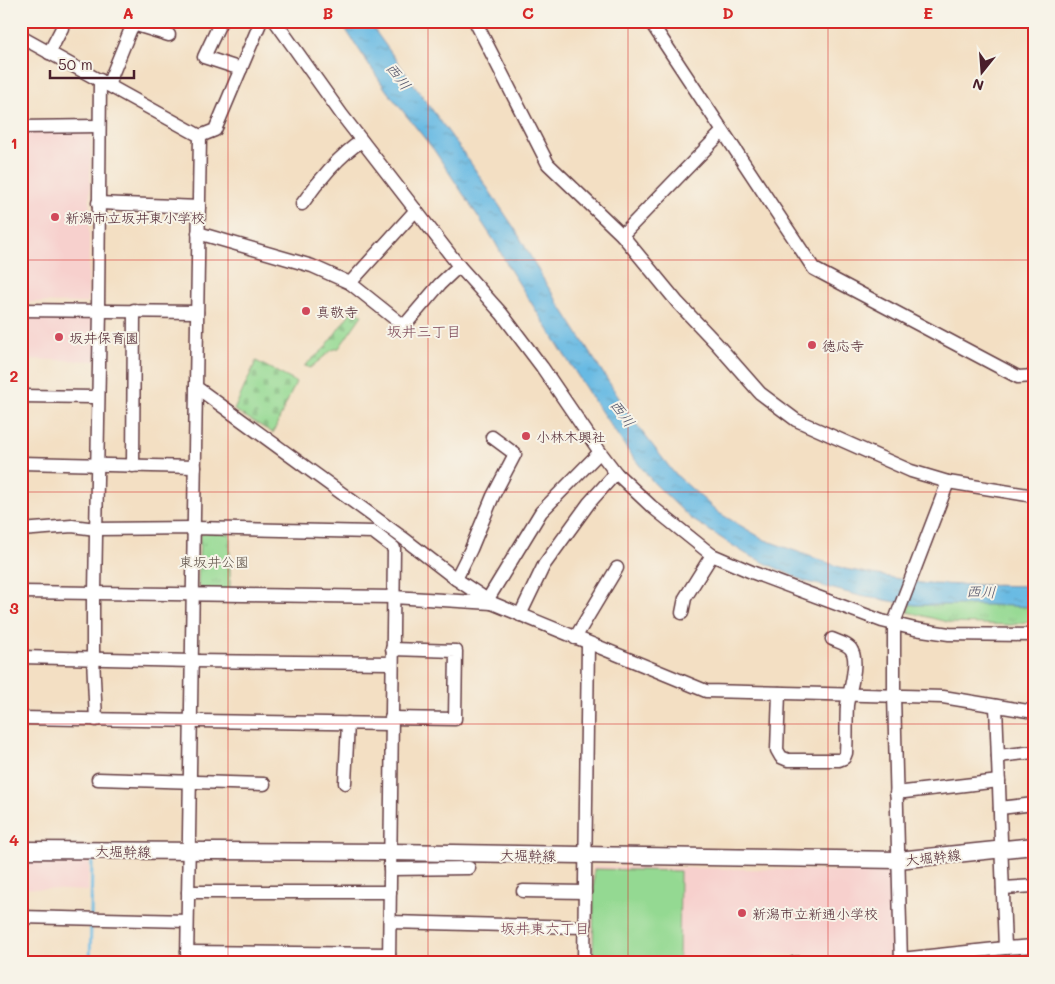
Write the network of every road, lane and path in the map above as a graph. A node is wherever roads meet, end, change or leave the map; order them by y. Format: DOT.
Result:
graph roads {
  1 [pos="62,21"];
  2 [pos="221,21"];
  3 [pos="261,21"];
  4 [pos="275,21"];
  5 [pos="474,21"];
  6 [pos="650,21"];
  7 [pos="133,23"];
  8 [pos="169,35"];
  9 [pos="21,37"];
  10 [pos="49,53"];
  11 [pos="241,69"];
  12 [pos="104,83"];
  13 [pos="99,126"];
  14 [pos="21,127"];
  15 [pos="722,132"];
  16 [pos="200,136"];
  17 [pos="362,141"];
  18 [pos="98,203"];
  19 [pos="302,204"];
  20 [pos="199,207"];
  21 [pos="416,210"];
  22 [pos="198,233"];
  23 [pos="622,235"];
  24 [pos="459,266"];
  25 [pos="350,284"];
  26 [pos="99,309"];
  27 [pos="21,310"];
  28 [pos="134,310"];
  29 [pos="197,312"];
  30 [pos="1034,376"];
  31 [pos="196,387"];
  32 [pos="21,396"];
  33 [pos="93,397"];
  34 [pos="492,438"];
  35 [pos="600,452"];
  36 [pos="21,463"];
  37 [pos="97,465"];
  38 [pos="133,466"];
  39 [pos="195,467"];
  40 [pos="616,473"];
  41 [pos="948,482"];
  42 [pos="1034,496"];
  43 [pos="194,528"];
  44 [pos="96,529"];
  45 [pos="21,530"];
  46 [pos="403,538"];
  47 [pos="394,548"];
  48 [pos="712,555"];
  49 [pos="617,568"];
  50 [pos="456,579"];
  51 [pos="21,592"];
  52 [pos="94,592"];
  53 [pos="193,593"];
  54 [pos="393,597"];
  55 [pos="490,601"];
  56 [pos="682,613"];
  57 [pos="520,615"];
  58 [pos="894,623"];
  59 [pos="1034,635"];
  60 [pos="575,638"];
  61 [pos="832,639"];
  62 [pos="588,643"];
  63 [pos="392,649"];
  64 [pos="21,656"];
  65 [pos="93,658"];
  66 [pos="192,661"];
  67 [pos="392,662"];
  68 [pos="779,693"];
  69 [pos="850,695"];
  70 [pos="894,695"];
  71 [pos="996,706"];
  72 [pos="1034,712"];
  73 [pos="21,718"];
  74 [pos="96,720"];
  75 [pos="190,721"];
  76 [pos="391,721"];
  77 [pos="348,723"];
  78 [pos="1034,752"];
  79 [pos="998,756"];
  80 [pos="98,779"];
  81 [pos="190,781"];
  82 [pos="999,781"];
  83 [pos="345,783"];
  84 [pos="264,784"];
  85 [pos="896,793"];
  86 [pos="1034,804"];
  87 [pos="1000,808"];
  88 [pos="1034,846"];
  89 [pos="1002,849"];
  90 [pos="21,850"];
  91 [pos="188,852"];
  92 [pos="390,852"];
  93 [pos="585,856"];
  94 [pos="898,860"];
  95 [pos="469,868"];
  96 [pos="390,869"];
  97 [pos="1034,886"];
  98 [pos="1003,888"];
  99 [pos="523,891"];
  100 [pos="188,892"];
  101 [pos="390,892"];
  102 [pos="585,892"];
  103 [pos="21,917"];
  104 [pos="187,921"];
  105 [pos="390,922"];
  106 [pos="584,926"];
  107 [pos="1034,946"];
  108 [pos="1005,948"];
  109 [pos="187,958"];
  110 [pos="389,958"];
  111 [pos="901,961"];
  112 [pos="584,963"];
  113 [pos="794,963"];
  114 [pos="812,963"];
  1 -- 10 [label="street"];
  2 -- 11 [label="street"];
  3 -- 11 [label="street"];
  4 -- 17 [label="street"];
  5 -- 23 [label="street"];
  6 -- 15 [label="street"];
  7 -- 8 [label="street"];
  7 -- 12 [label="street"];
  9 -- 10 [label="street"];
  10 -- 12 [label="street"];
  11 -- 16 [label="street"];
  12 -- 13 [label="street"];
  12 -- 16 [label="street"];
  13 -- 14 [label="street"];
  13 -- 18 [label="street"];
  15 -- 23 [label="street"];
  15 -- 30 [label="street"];
  16 -- 20 [label="street"];
  17 -- 19 [label="street"];
  17 -- 21 [label="street"];
  18 -- 20 [label="street"];
  18 -- 26 [label="street"];
  20 -- 22 [label="street"];
  21 -- 24 [label="street"];
  21 -- 25 [label="street"];
  22 -- 25 [label="street"];
  22 -- 29 [label="street"];
  23 -- 41 [label="street"];
  24 -- 25 [label="street"];
  24 -- 35 [label="street"];
  26 -- 27 [label="street"];
  26 -- 28 [label="street"];
  26 -- 37 [label="street"];
  28 -- 29 [label="street"];
  28 -- 38 [label="street"];
  29 -- 31 [label="street"];
  31 -- 39 [label="street"];
  31 -- 46 [label="street"];
  32 -- 33 [label="street"];
  34 -- 50 [label="street"];
  35 -- 40 [label="street"];
  35 -- 55 [label="street"];
  36 -- 37 [label="street"];
  37 -- 38 [label="street"];
  37 -- 44 [label="street"];
  38 -- 39 [label="street"];
  39 -- 43 [label="street"];
  40 -- 48 [label="street"];
  40 -- 57 [label="street"];
  41 -- 42 [label="street"];
  41 -- 58 [label="street"];
  43 -- 44 [label="street"];
  43 -- 47 [label="street"];
  43 -- 53 [label="street"];
  44 -- 45 [label="street"];
  44 -- 52 [label="street"];
  46 -- 47 [label="street"];
  46 -- 50 [label="street"];
  47 -- 54 [label="street"];
  48 -- 56 [label="street"];
  48 -- 58 [label="street"];
  49 -- 60 [label="street"];
  50 -- 55 [label="street"];
  51 -- 52 [label="street"];
  52 -- 53 [label="street"];
  52 -- 65 [label="street"];
  53 -- 54 [label="street"];
  53 -- 66 [label="street"];
  54 -- 55 [label="street"];
  54 -- 63 [label="street"];
  55 -- 57 [label="street"];
  57 -- 60 [label="street"];
  58 -- 59 [label="street"];
  58 -- 70 [label="street"];
  60 -- 62 [label="street"];
  61 -- 69 [label="street"];
  62 -- 68 [label="street"];
  62 -- 93 [label="street"];
  63 -- 67 [label="street"];
  63 -- 76 [label="street"];
  64 -- 65 [label="street"];
  65 -- 66 [label="street"];
  65 -- 74 [label="street"];
  66 -- 67 [label="street"];
  66 -- 75 [label="street"];
  67 -- 76 [label="street"];
  68 -- 69 [label="street"];
  68 -- 69 [label="street"];
  69 -- 70 [label="street"];
  70 -- 71 [label="street"];
  70 -- 85 [label="street"];
  71 -- 72 [label="street"];
  71 -- 79 [label="street"];
  73 -- 74 [label="street"];
  74 -- 75 [label="street"];
  75 -- 77 [label="street"];
  75 -- 81 [label="street"];
  76 -- 77 [label="street"];
  76 -- 92 [label="street"];
  77 -- 83 [label="street"];
  78 -- 79 [label="street"];
  79 -- 82 [label="street"];
  80 -- 81 [label="street"];
  81 -- 84 [label="street"];
  81 -- 91 [label="street"];
  82 -- 85 [label="street"];
  82 -- 87 [label="street"];
  85 -- 94 [label="street"];
  86 -- 87 [label="street"];
  87 -- 89 [label="street"];
  88 -- 89 [label="street, 大堀幹線"];
  89 -- 94 [label="street, 大堀幹線"];
  89 -- 98 [label="street"];
  90 -- 91 [label="street, 大堀幹線"];
  91 -- 92 [label="street, 大堀幹線"];
  91 -- 100 [label="street"];
  92 -- 93 [label="street, 大堀幹線"];
  92 -- 96 [label="street"];
  93 -- 94 [label="street, 大堀幹線"];
  93 -- 102 [label="street"];
  94 -- 111 [label="street"];
  95 -- 96 [label="street"];
  96 -- 101 [label="street"];
  97 -- 98 [label="street"];
  98 -- 108 [label="street"];
  99 -- 102 [label="street"];
  100 -- 101 [label="street"];
  100 -- 104 [label="street"];
  101 -- 105 [label="street"];
  102 -- 106 [label="street"];
  103 -- 104 [label="street"];
  104 -- 109 [label="street"];
  105 -- 106 [label="street"];
  105 -- 110 [label="street"];
  106 -- 112 [label="street"];
  107 -- 108 [label="street"];
  108 -- 111 [label="street"];
  109 -- 110 [label="street"];
  113 -- 114 [label="street"];
}
